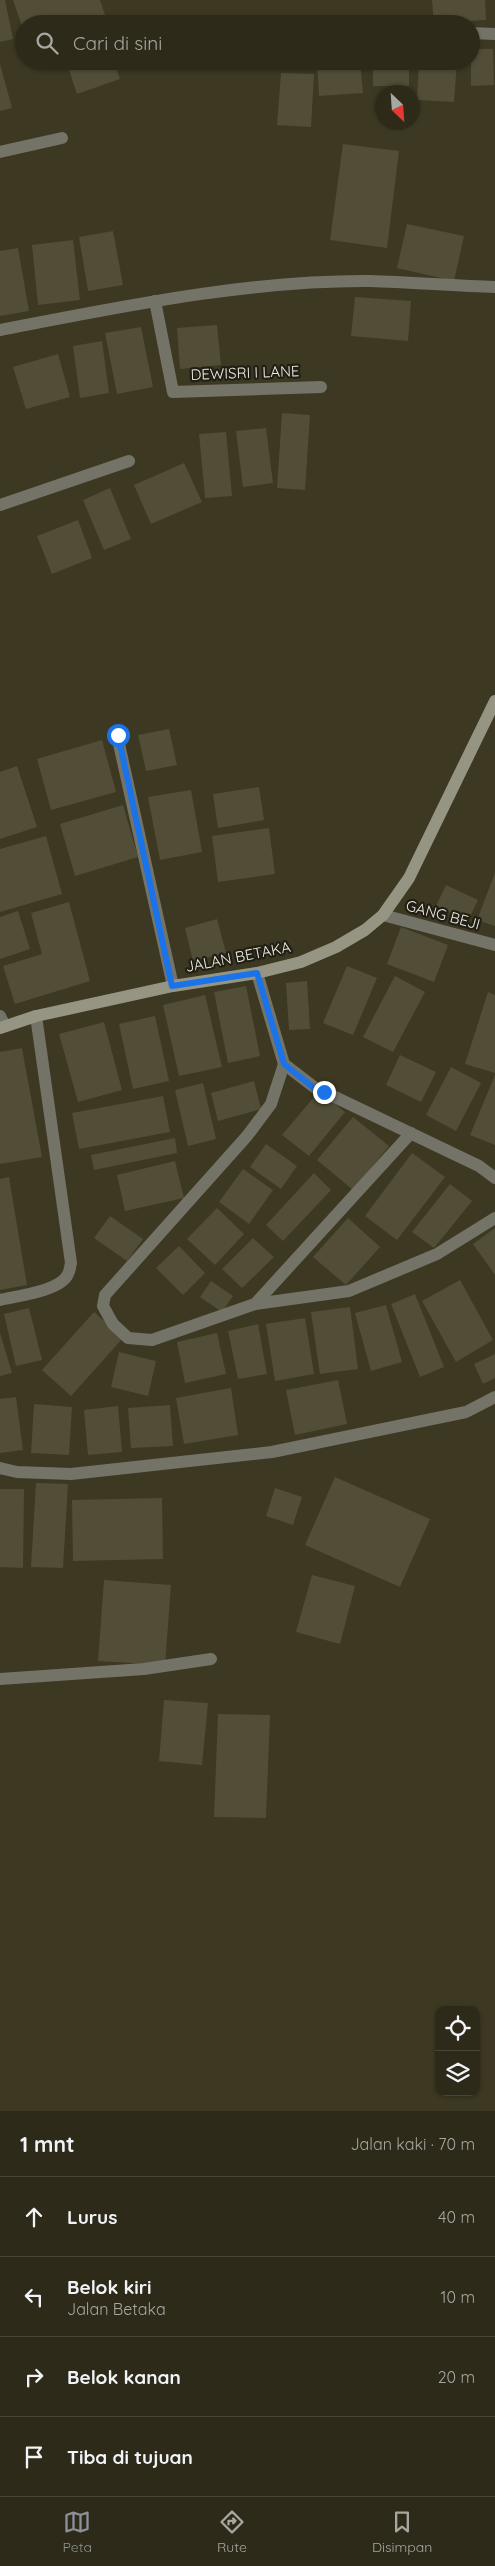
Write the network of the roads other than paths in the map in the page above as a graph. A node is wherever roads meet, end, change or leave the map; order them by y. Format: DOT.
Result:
graph roads {
  1 [pos="480,33"];
  2 [pos="495,34"];
  3 [pos="62,138"];
  4 [pos="0,152"];
  5 [pos="495,287"];
  6 [pos="155,301"];
  7 [pos="0,330"];
  8 [pos="321,387"];
  9 [pos="129,461"];
  10 [pos="0,505"];
  11 [pos="495,701"];
  12 [pos="118,735"];
  13 [pos="383,915"];
  14 [pos="495,945"];
  15 [pos="257,973"];
  16 [pos="172,986"];
  17 [pos="36,1016"];
  18 [pos="2,1023"];
  19 [pos="284,1064"];
  20 [pos="411,1133"];
  21 [pos="495,1178"];
  22 [pos="495,1218"];
  23 [pos="0,1300"];
  24 [pos="255,1304"];
  25 [pos="495,1397"];
  26 [pos="0,1468"];
  27 [pos="211,1659"];
  28 [pos="0,1679"];
  1 -- 2 [label="street"];
  3 -- 4 [label="street"];
  5 -- 6 [label="street"];
  6 -- 7 [label="street"];
  6 -- 8 [label="street, DEWISRI I LANE"];
  9 -- 10 [label="street"];
  11 -- 13 [label="street, JALAN BETAKA"];
  12 -- 16 [label="street"];
  13 -- 14 [label="street, GANG BEJI"];
  13 -- 15 [label="street, JALAN BETAKA"];
  15 -- 16 [label="street, JALAN BETAKA"];
  15 -- 19 [label="street"];
  16 -- 17 [label="street, JALAN BETAKA"];
  17 -- 18 [label="street, JALAN BETAKA"];
  17 -- 23 [label="street"];
  19 -- 20 [label="street"];
  19 -- 24 [label="street"];
  20 -- 21 [label="street"];
  20 -- 24 [label="street"];
  22 -- 24 [label="street"];
  25 -- 26 [label="street"];
  27 -- 28 [label="street"];
}
